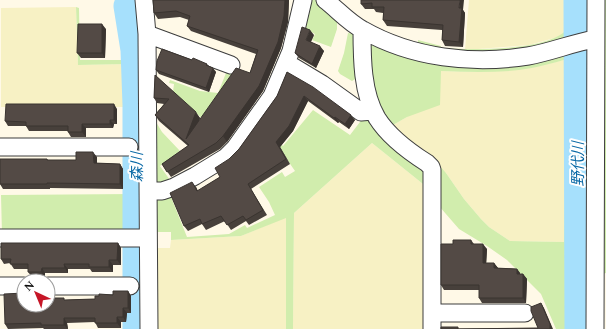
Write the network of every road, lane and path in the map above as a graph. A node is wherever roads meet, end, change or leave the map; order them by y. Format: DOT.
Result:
graph roads {
  1 [pos="144,0"];
  2 [pos="303,0"];
  3 [pos="325,0"];
  4 [pos="596,0"];
  5 [pos="362,30"];
  6 [pos="147,34"];
  7 [pos="585,42"];
  8 [pos="287,63"];
  9 [pos="231,65"];
  10 [pos="373,111"];
  11 [pos="0,147"];
  12 [pos="129,147"];
  13 [pos="148,191"];
  14 [pos="0,238"];
  15 [pos="141,238"];
  16 [pos="0,286"];
  17 [pos="16,286"];
  18 [pos="56,286"];
  19 [pos="130,286"];
  20 [pos="525,313"];
  21 [pos="432,321"];
  22 [pos="149,329"];
  23 [pos="595,329"];
  1 -- 6 [label="street"];
  2 -- 8 [label="street"];
  3 -- 5 [label="street"];
  4 -- 7 [label="street"];
  5 -- 7 [label="street"];
  5 -- 10 [label="street"];
  6 -- 9 [label="street"];
  6 -- 13 [label="street"];
  7 -- 23 [label="street"];
  8 -- 10 [label="street"];
  8 -- 13 [label="street"];
  10 -- 21 [label="street"];
  11 -- 12 [label="street"];
  13 -- 15 [label="street"];
  14 -- 15 [label="street"];
  15 -- 22 [label="street"];
  16 -- 17 [label="street"];
  18 -- 19 [label="street"];
  20 -- 21 [label="street"];
}
